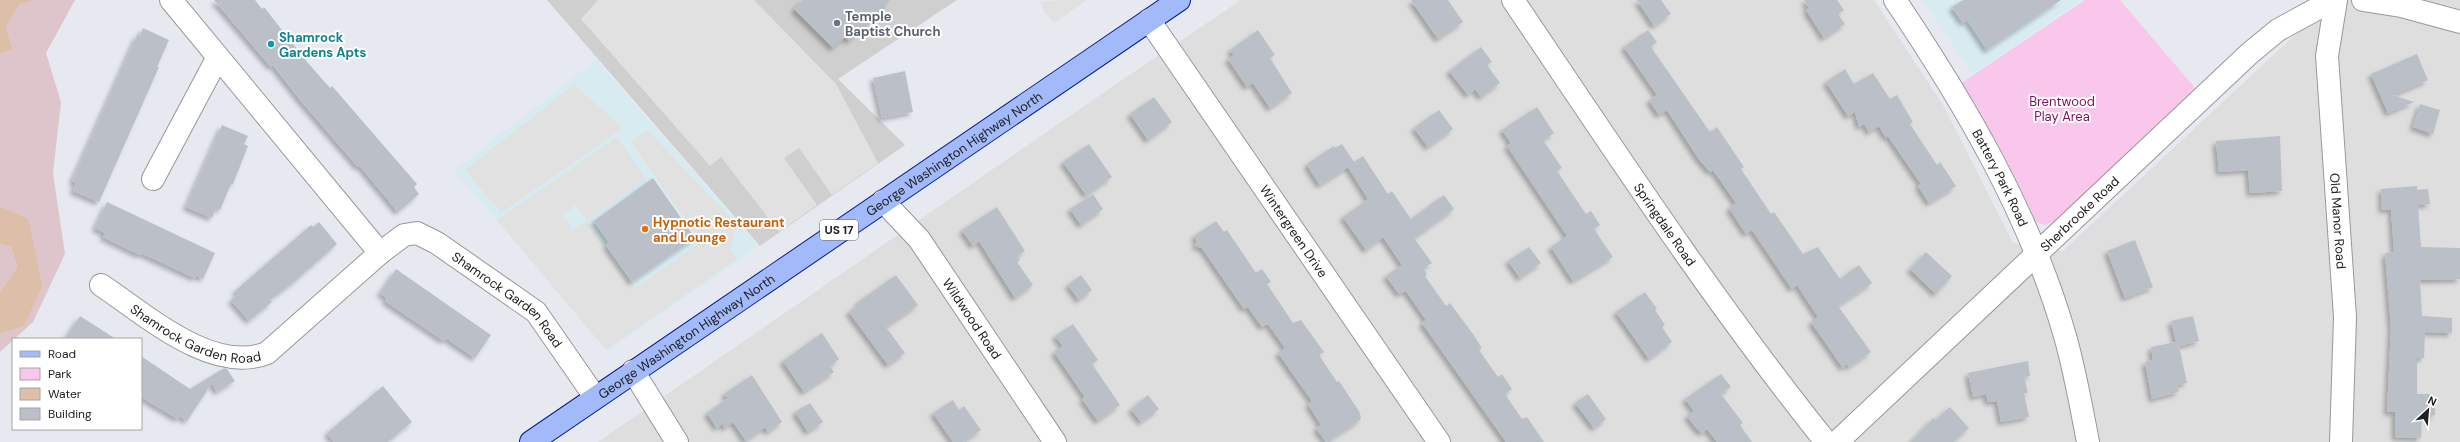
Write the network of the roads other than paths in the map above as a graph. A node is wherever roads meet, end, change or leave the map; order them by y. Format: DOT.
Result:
graph roads {
  1 [pos="171,0"];
  2 [pos="1179,0"];
  3 [pos="1513,0"];
  4 [pos="1895,0"];
  5 [pos="2335,0"];
  6 [pos="2363,0"];
  7 [pos="1149,20"];
  8 [pos="2460,22"];
  9 [pos="218,57"];
  10 [pos="153,179"];
  11 [pos="883,201"];
  12 [pos="380,253"];
  13 [pos="2035,253"];
  14 [pos="101,285"];
  15 [pos="633,371"];
  16 [pos="595,397"];
  17 [pos="531,442"];
  18 [pos="677,442"];
  19 [pos="1056,442"];
  20 [pos="1439,442"];
  21 [pos="1826,442"];
  22 [pos="1837,442"];
  23 [pos="2088,442"];
  24 [pos="2341,442"];
  1 -- 9 [label="street"];
  2 -- 7 [label="main road, George Washington Highway North / US 17"];
  3 -- 21 [label="street, Springdale Road"];
  4 -- 13 [label="street, Battery Park Road"];
  5 -- 13 [label="street, Sherbrooke Road"];
  5 -- 24 [label="street, Old Manor Road"];
  6 -- 8 [label="street"];
  7 -- 11 [label="main road, George Washington Highway North / US 17"];
  7 -- 20 [label="street, Wintergreen Drive"];
  9 -- 10 [label="street"];
  9 -- 12 [label="street"];
  11 -- 15 [label="main road, George Washington Highway North / US 17"];
  11 -- 19 [label="street, Wildwood Road"];
  12 -- 14 [label="street, Shamrock Garden Road"];
  12 -- 16 [label="street, Shamrock Garden Road"];
  13 -- 22 [label="street, Sherbrooke Road"];
  13 -- 23 [label="street, Battery Park Road"];
  15 -- 16 [label="main road, George Washington Highway North / US 17"];
  15 -- 18 [label="street"];
  16 -- 17 [label="main road, George Washington Highway North / US 17"];
}
